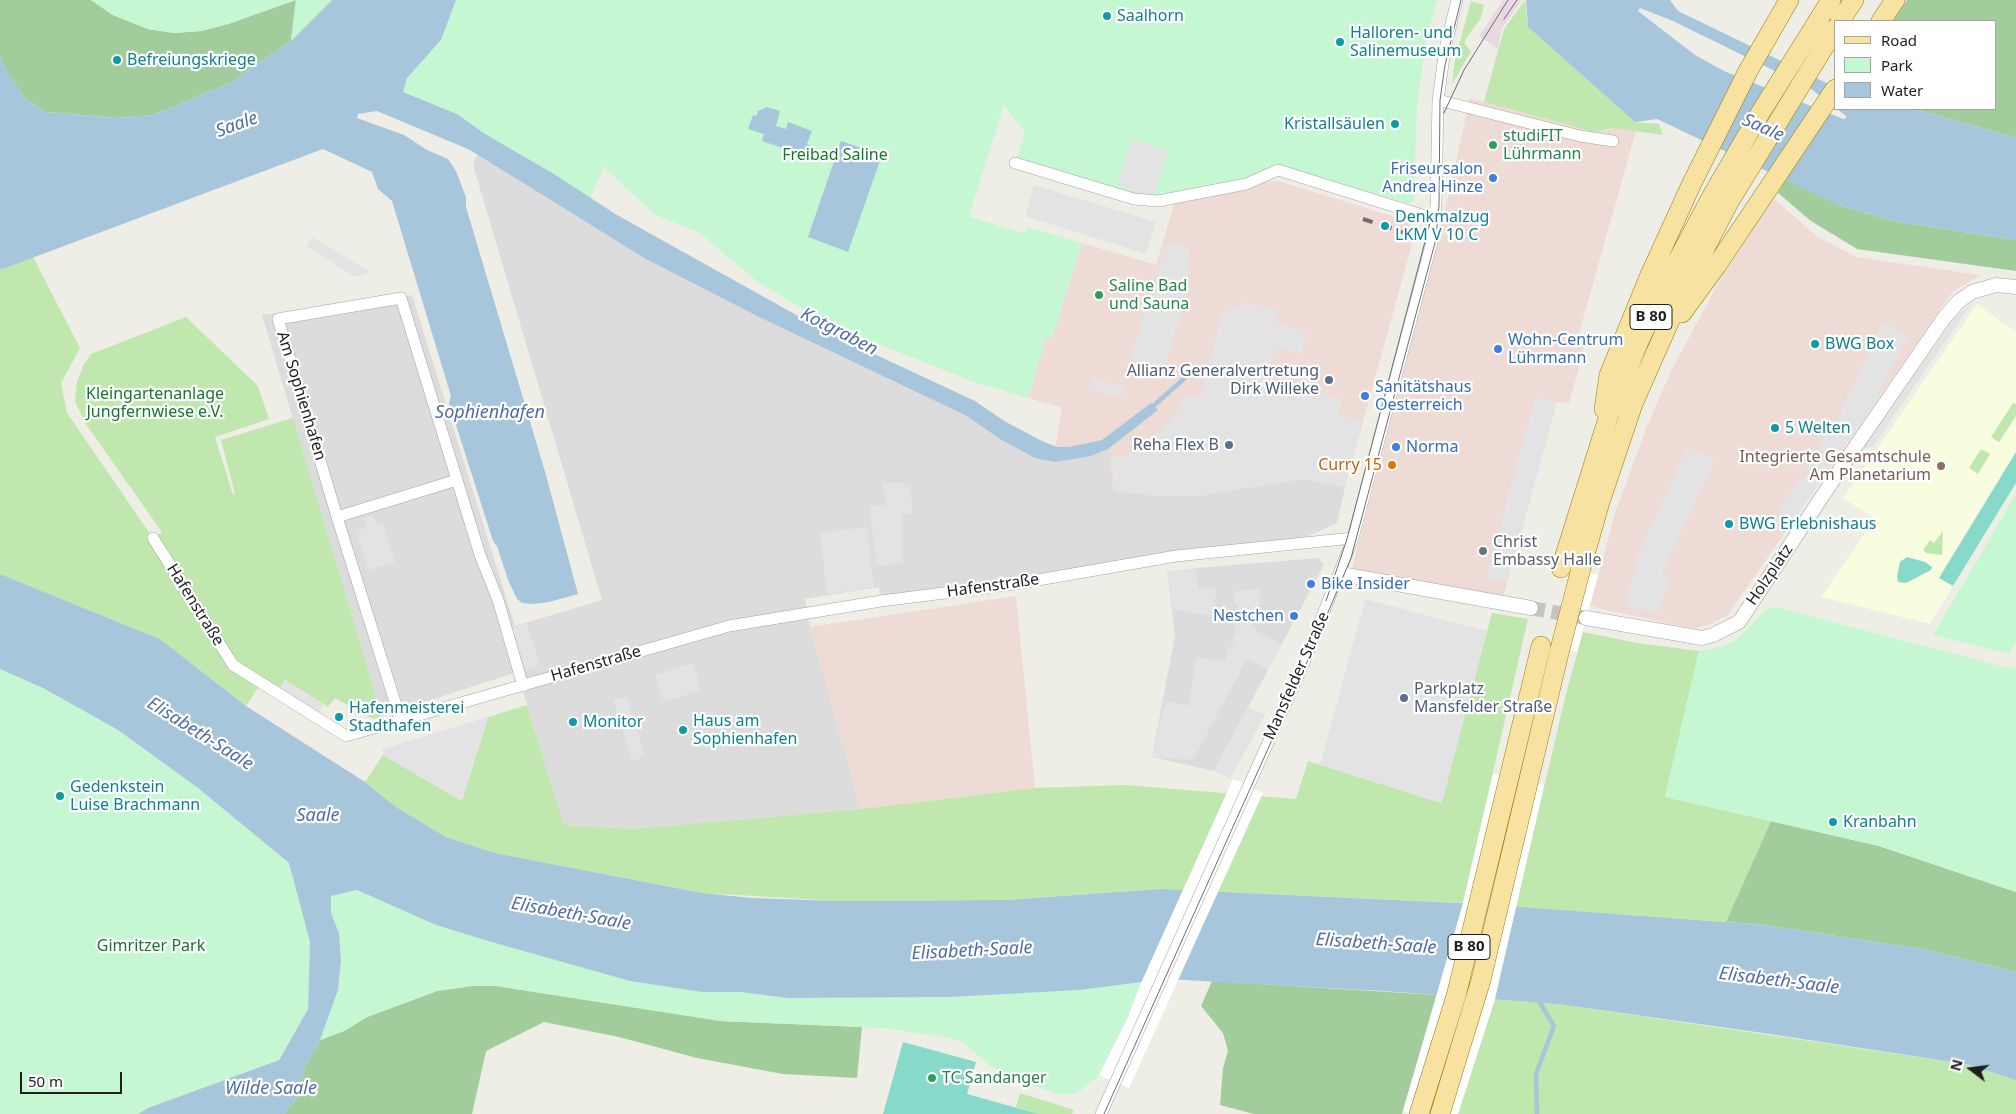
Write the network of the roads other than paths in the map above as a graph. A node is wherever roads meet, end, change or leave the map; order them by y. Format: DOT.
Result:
graph roads {
  1 [pos="1457,0"];
  2 [pos="1789,0"];
  3 [pos="1854,0"];
  4 [pos="1895,0"];
  5 [pos="1827,7"];
  6 [pos="1841,20"];
  7 [pos="1882,20"];
  8 [pos="1834,31"];
  9 [pos="1834,90"];
  10 [pos="1438,100"];
  11 [pos="1613,141"];
  12 [pos="1015,163"];
  13 [pos="1721,198"];
  14 [pos="1436,217"];
  15 [pos="2016,286"];
  16 [pos="1658,347"];
  17 [pos="1599,445"];
  18 [pos="457,480"];
  19 [pos="1586,482"];
  20 [pos="337,516"];
  21 [pos="153,538"];
  22 [pos="1353,538"];
  23 [pos="1561,568"];
  24 [pos="1580,572"];
  25 [pos="1341,574"];
  26 [pos="1531,608"];
  27 [pos="1586,618"];
  28 [pos="1541,646"];
  29 [pos="523,686"];
  30 [pos="402,721"];
  31 [pos="1101,1114"];
  32 [pos="1419,1114"];
  33 [pos="1440,1114"];
  1 -- 10 [label="street, Mansfelder Straße"];
  2 -- 17 [label="main road"];
  3 -- 6 [label="main road"];
  4 -- 7 [label="main road"];
  5 -- 13 [label="main road, B 80"];
  8 -- 13 [label="main road, B 80"];
  9 -- 16 [label="main road"];
  10 -- 11 [label="street"];
  10 -- 14 [label="street, Mansfelder Straße"];
  12 -- 14 [label="street"];
  13 -- 16 [label="main road, B 80"];
  13 -- 17 [label="main road, B 80"];
  14 -- 22 [label="street, Mansfelder Straße"];
  15 -- 27 [label="street, Holzplatz"];
  16 -- 24 [label="main road, B 80"];
  17 -- 19 [label="main road, B 80"];
  18 -- 20 [label="street"];
  18 -- 20 [label="street, Am Sophienhafen"];
  18 -- 29 [label="street, Am Sophienhafen"];
  19 -- 23 [label="main road, B 80"];
  19 -- 24 [label="main road"];
  20 -- 30 [label="street, Am Sophienhafen"];
  21 -- 30 [label="street, Hafenstraße"];
  22 -- 25 [label="street, Mansfelder Straße"];
  22 -- 29 [label="street, Hafenstraße"];
  24 -- 33 [label="main road, B 80, bridge"];
  25 -- 26 [label="street"];
  25 -- 31 [label="street, Mansfelder Straße"];
  28 -- 32 [label="main road, B 80"];
  29 -- 30 [label="street, Hafenstraße"];
}
